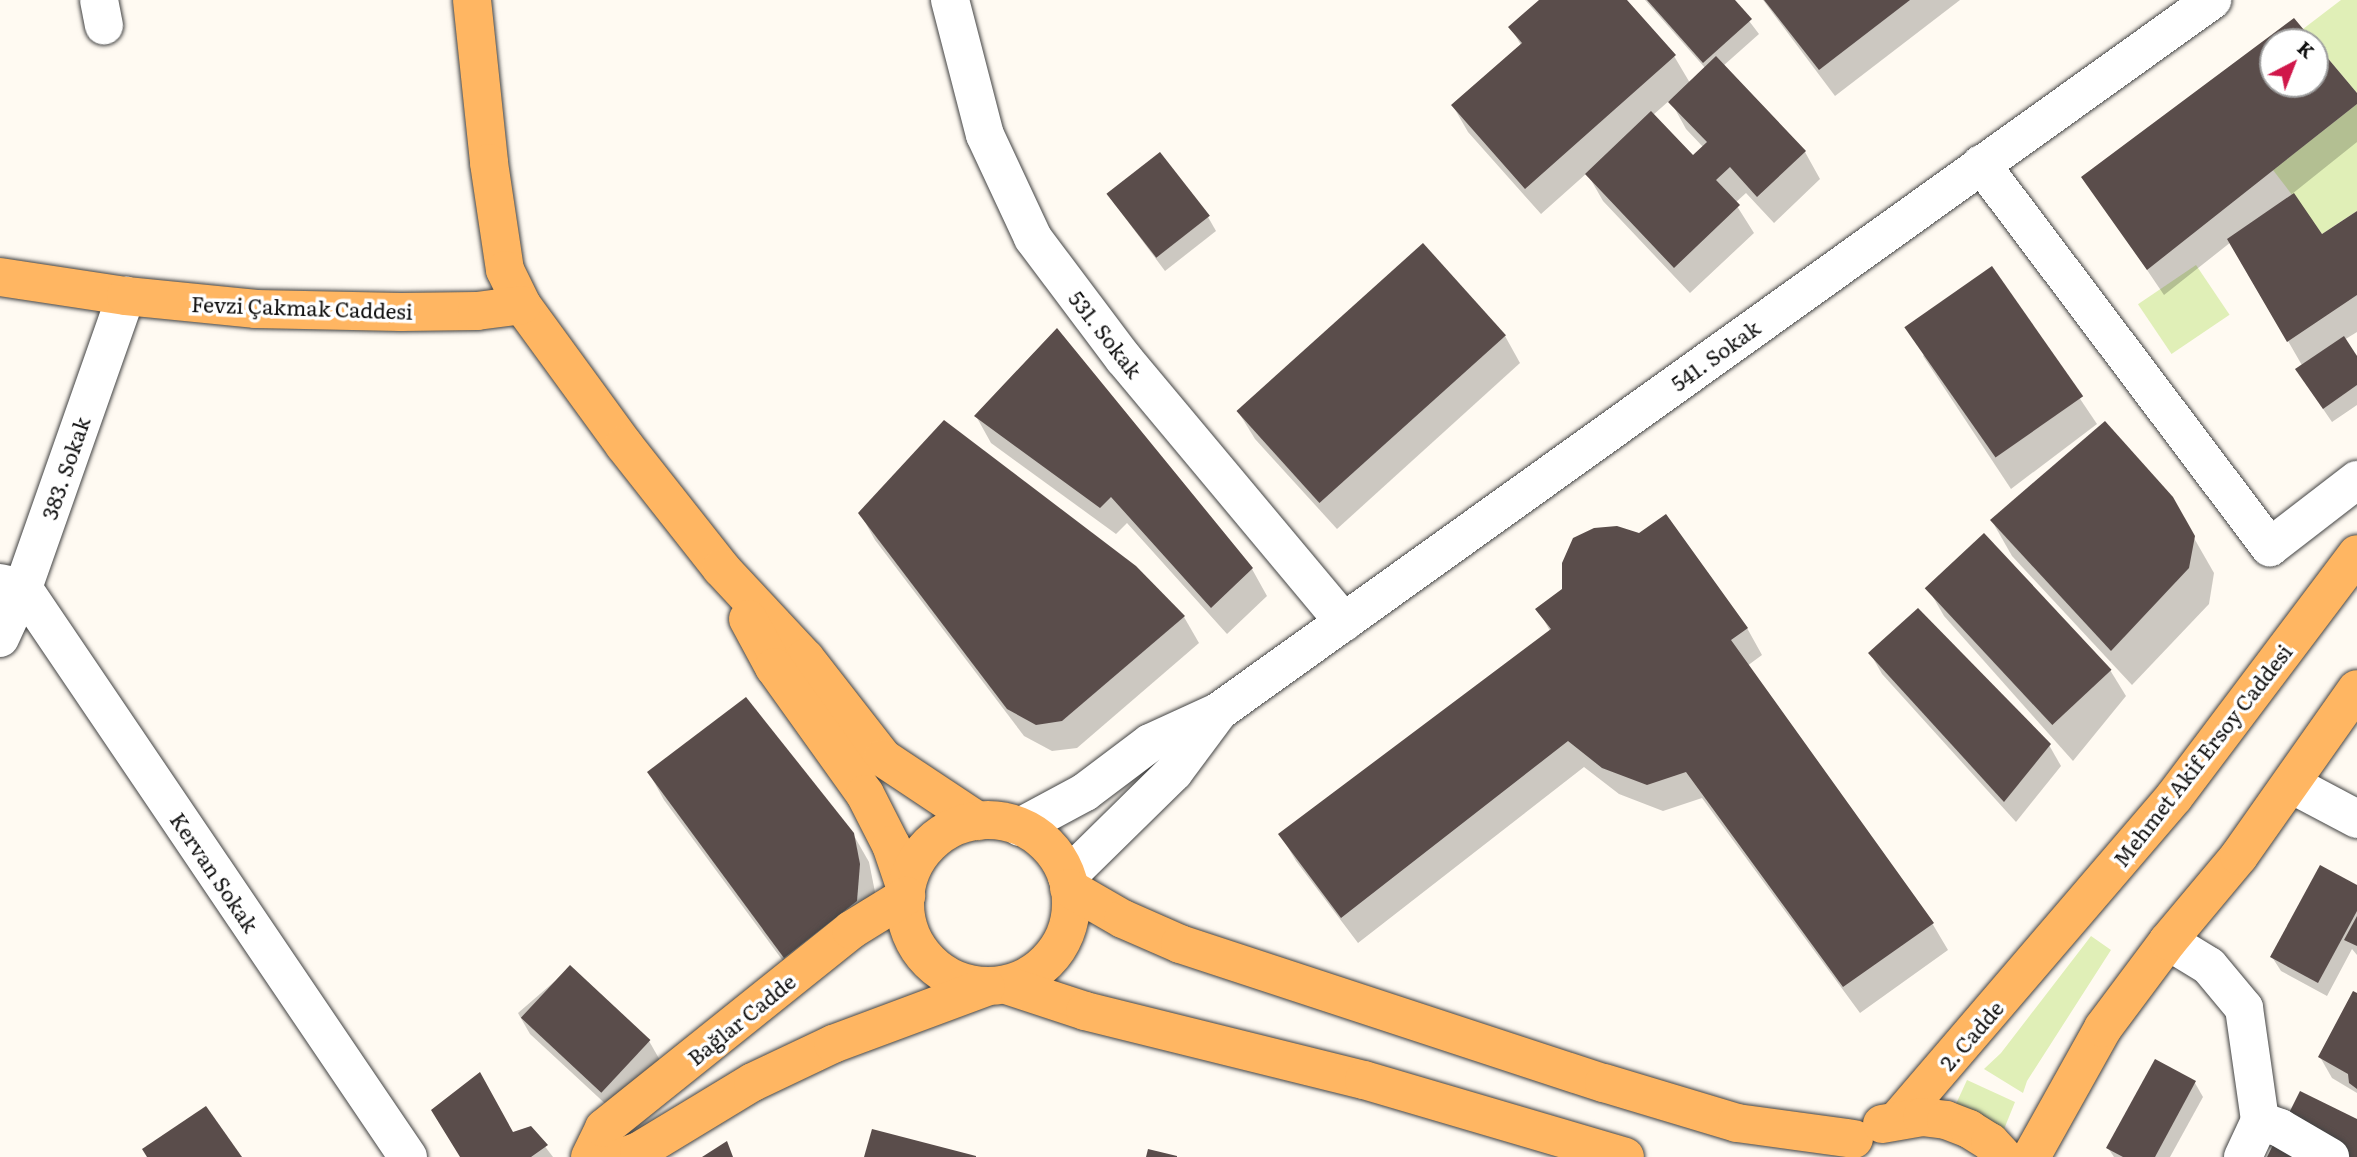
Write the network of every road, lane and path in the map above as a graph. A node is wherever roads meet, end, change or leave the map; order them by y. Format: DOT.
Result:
graph roads {
  1 [pos="472,0"];
  2 [pos="950,0"];
  3 [pos="2212,0"];
  4 [pos="1981,164"];
  5 [pos="0,277"];
  6 [pos="126,296"];
  7 [pos="522,305"];
  8 [pos="2357,480"];
  9 [pos="2357,554"];
  10 [pos="720,568"];
  11 [pos="11,585"];
  12 [pos="1344,622"];
  13 [pos="0,638"];
  14 [pos="2357,689"];
  15 [pos="1218,712"];
  16 [pos="2291,784"];
  17 [pos="2357,819"];
  18 [pos="978,821"];
  19 [pos="1020,827"];
  20 [pos="1068,883"];
  21 [pos="906,892"];
  22 [pos="2168,941"];
  23 [pos="2043,951"];
  24 [pos="996,986"];
  25 [pos="1898,1119"];
  26 [pos="2260,1121"];
  27 [pos="1845,1148"];
  28 [pos="1599,1151"];
  29 [pos="632,1155"];
  30 [pos="408,1157"];
  31 [pos="590,1157"];
  32 [pos="1625,1157"];
  33 [pos="2004,1157"];
  34 [pos="2031,1157"];
  35 [pos="2243,1157"];
  36 [pos="2330,1157"];
  1 -- 7 [label="main road"];
  2 -- 12 [label="street, 531. Sokak"];
  3 -- 4 [label="street, 541. Sokak"];
  4 -- 8 [label="street"];
  4 -- 12 [label="street, 541. Sokak"];
  5 -- 6 [label="main road, Fevzi Çakmak Caddesi"];
  6 -- 7 [label="main road, Fevzi Çakmak Caddesi"];
  6 -- 11 [label="street, 383. Sokak"];
  7 -- 10 [label="main road"];
  9 -- 23 [label="main road, Mehmet Akif Ersoy Caddesi"];
  10 -- 18 [label="main road"];
  10 -- 21 [label="main road"];
  11 -- 13 [label="street, 383. Sokak"];
  11 -- 30 [label="street, Kervan Sokak"];
  12 -- 15 [label="street, 541. Sokak"];
  14 -- 16 [label="main road"];
  15 -- 19 [label="street"];
  15 -- 20 [label="street"];
  16 -- 17 [label="street"];
  16 -- 22 [label="main road"];
  18 -- 19 [label="main road"];
  18 -- 21 [label="main road"];
  19 -- 20 [label="main road"];
  20 -- 24 [label="main road"];
  20 -- 27 [label="main road"];
  21 -- 24 [label="main road"];
  21 -- 31 [label="main road, Bağlar Cadde"];
  22 -- 26 [label="street"];
  22 -- 34 [label="main road"];
  23 -- 25 [label="main road, 2. Cadde"];
  24 -- 28 [label="main road"];
  24 -- 29 [label="main road"];
  25 -- 27 [label="main road"];
  25 -- 33 [label="main road"];
  26 -- 35 [label="street"];
  26 -- 36 [label="street"];
  28 -- 32 [label="main road"];
}
